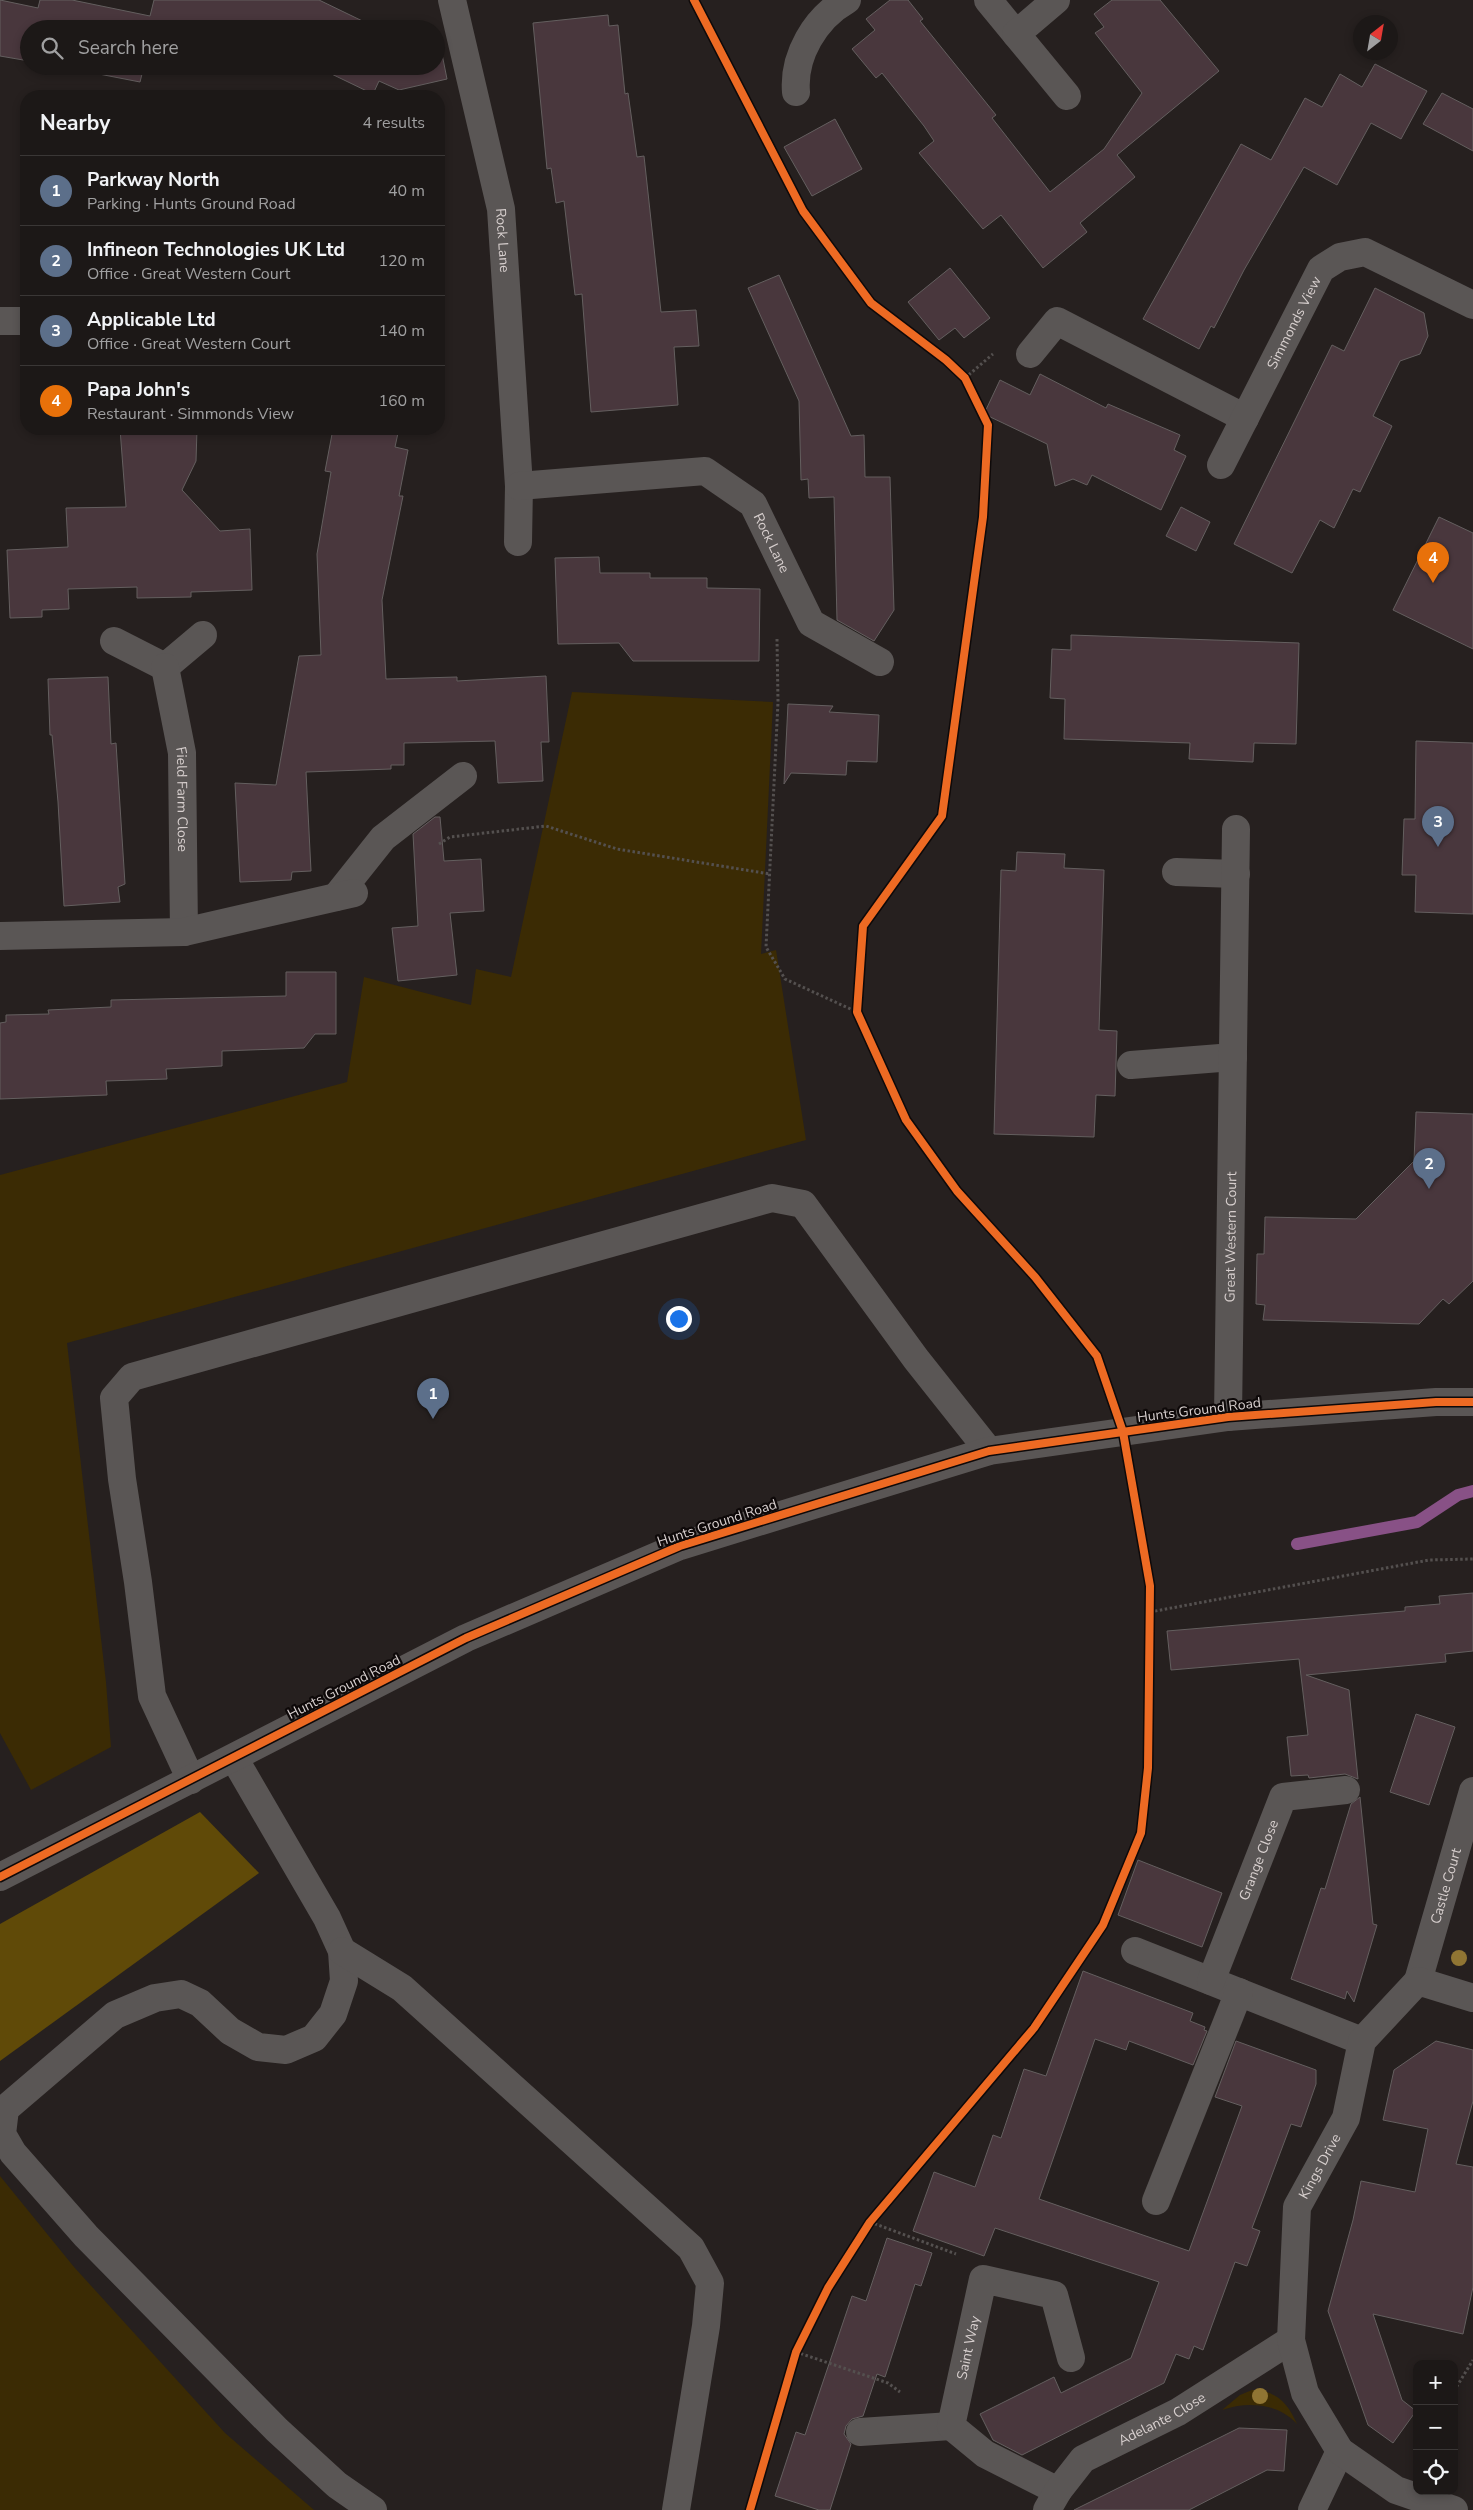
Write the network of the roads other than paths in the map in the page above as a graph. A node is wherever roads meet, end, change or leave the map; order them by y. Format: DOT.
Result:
graph roads {
  1 [pos="452,0"];
  2 [pos="847,0"];
  3 [pos="988,0"];
  4 [pos="1056,0"];
  5 [pos="1016,34"];
  6 [pos="796,92"];
  7 [pos="1067,96"];
  8 [pos="1473,305"];
  9 [pos="0,321"];
  10 [pos="20,321"];
  11 [pos="1030,354"];
  12 [pos="1244,418"];
  13 [pos="1221,465"];
  14 [pos="519,486"];
  15 [pos="518,542"];
  16 [pos="204,635"];
  17 [pos="114,641"];
  18 [pos="880,662"];
  19 [pos="164,667"];
  20 [pos="463,776"];
  21 [pos="1236,829"];
  22 [pos="1176,872"];
  23 [pos="1236,874"];
  24 [pos="184,932"];
  25 [pos="0,936"];
  26 [pos="1233,1057"];
  27 [pos="1131,1065"];
  28 [pos="1473,1402"];
  29 [pos="1228,1417"];
  30 [pos="989,1451"];
  31 [pos="234,1758"];
  32 [pos="191,1780"];
  33 [pos="1346,1790"];
  34 [pos="1473,1791"];
  35 [pos="0,1877"];
  36 [pos="342,1951"];
  37 [pos="1136,1951"];
  38 [pos="1210,1981"];
  39 [pos="1418,1981"];
  40 [pos="1239,1992"];
  41 [pos="1473,1998"];
  42 [pos="1362,2041"];
  43 [pos="1156,2201"];
  44 [pos="1292,2340"];
  45 [pos="1071,2358"];
  46 [pos="951,2426"];
  47 [pos="860,2432"];
  48 [pos="1340,2451"];
  49 [pos="1052,2500"];
  50 [pos="373,2510"];
  51 [pos="676,2510"];
  52 [pos="1312,2510"];
  53 [pos="1454,2510"];
  1 -- 14 [label="street, Rock Lane"];
  2 -- 6 [label="street"];
  3 -- 5 [label="street"];
  4 -- 5 [label="street"];
  5 -- 7 [label="street"];
  8 -- 12 [label="street, Simmonds View"];
  9 -- 10 [label="street"];
  11 -- 12 [label="street"];
  12 -- 13 [label="street, Simmonds View"];
  14 -- 15 [label="street, Rock Lane"];
  14 -- 18 [label="street, Rock Lane"];
  16 -- 19 [label="street"];
  17 -- 19 [label="street"];
  19 -- 24 [label="street, Field Farm Close"];
  20 -- 24 [label="street"];
  21 -- 23 [label="street, Great Western Court"];
  22 -- 23 [label="street"];
  23 -- 26 [label="street, Great Western Court"];
  24 -- 25 [label="street"];
  26 -- 27 [label="street"];
  26 -- 29 [label="street, Great Western Court"];
  28 -- 29 [label="street, Hunts Ground Road"];
  29 -- 30 [label="street, Hunts Ground Road"];
  30 -- 31 [label="street, Hunts Ground Road"];
  30 -- 32 [label="street"];
  31 -- 32 [label="street, Hunts Ground Road"];
  31 -- 36 [label="street"];
  32 -- 35 [label="street, Hunts Ground Road"];
  33 -- 38 [label="street, Grange Close"];
  34 -- 39 [label="street, Castle Court"];
  36 -- 50 [label="street"];
  36 -- 51 [label="street"];
  37 -- 38 [label="street"];
  38 -- 40 [label="street"];
  39 -- 41 [label="street"];
  39 -- 42 [label="street"];
  40 -- 42 [label="street"];
  40 -- 43 [label="street"];
  42 -- 44 [label="street, Kings Drive"];
  44 -- 48 [label="street, Kings Drive"];
  44 -- 49 [label="street, Adelante Close"];
  45 -- 46 [label="street, Saint Way"];
  46 -- 47 [label="street"];
  46 -- 49 [label="street"];
  48 -- 52 [label="street"];
  48 -- 53 [label="street, Kings Drive"];
}
